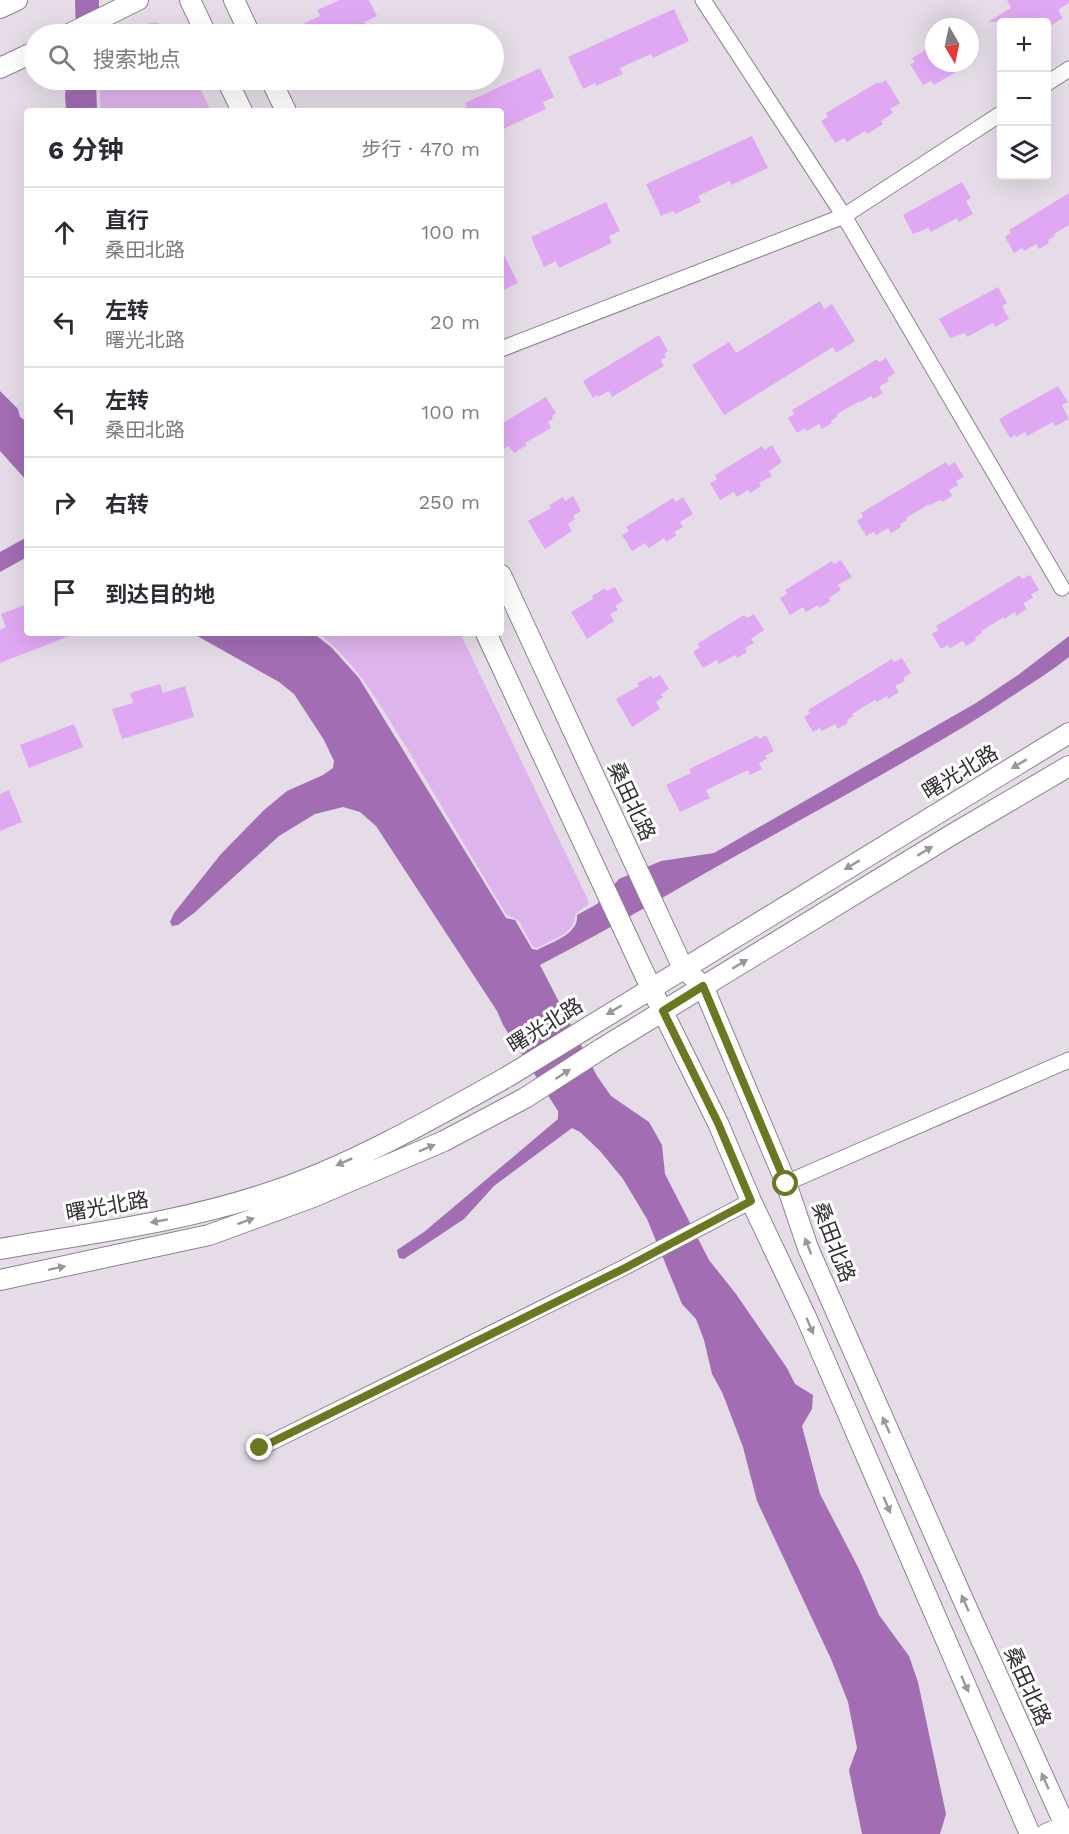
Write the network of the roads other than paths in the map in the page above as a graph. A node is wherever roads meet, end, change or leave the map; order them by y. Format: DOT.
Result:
graph roads {
  1 [pos="17,0"];
  2 [pos="138,0"];
  3 [pos="190,0"];
  4 [pos="234,0"];
  5 [pos="703,0"];
  6 [pos="0,8"];
  7 [pos="90,24"];
  8 [pos="201,24"];
  9 [pos="245,24"];
  10 [pos="24,56"];
  11 [pos="0,68"];
  12 [pos="1069,69"];
  13 [pos="1051,81"];
  14 [pos="232,90"];
  15 [pos="276,90"];
  16 [pos="241,108"];
  17 [pos="285,108"];
  18 [pos="997,116"];
  19 [pos="844,216"];
  20 [pos="504,349"];
  21 [pos="504,581"];
  22 [pos="1062,588"];
  23 [pos="487,636"];
  24 [pos="1069,733"];
  25 [pos="1069,766"];
  26 [pos="683,968"];
  27 [pos="703,986"];
  28 [pos="651,988"];
  29 [pos="663,1011"];
  30 [pos="1069,1060"];
  31 [pos="786,1184"];
  32 [pos="751,1201"];
  33 [pos="0,1250"];
  34 [pos="0,1280"];
  35 [pos="260,1448"];
  36 [pos="1068,1828"];
  37 [pos="1030,1834"];
  38 [pos="1046,1834"];
  1 -- 6 [label="main road"];
  2 -- 7 [label="main road"];
  3 -- 8 [label="main road"];
  4 -- 9 [label="main road"];
  5 -- 19 [label="street"];
  10 -- 11 [label="main road"];
  12 -- 13 [label="street"];
  14 -- 16 [label="main road"];
  15 -- 17 [label="main road"];
  18 -- 19 [label="street"];
  19 -- 20 [label="street"];
  19 -- 22 [label="street"];
  21 -- 26 [label="main road, 桑田北路"];
  23 -- 28 [label="main road"];
  24 -- 26 [label="main road, 曙光北路, one-way"];
  27 -- 25 [label="main road, one-way"];
  26 -- 27 [label="main road, 桑田北路"];
  26 -- 28 [label="main road, 曙光北路"];
  27 -- 29 [label="main road"];
  27 -- 31 [label="main road, 桑田北路"];
  28 -- 29 [label="main road"];
  28 -- 33 [label="main road, 曙光北路, one-way"];
  29 -- 32 [label="main road"];
  34 -- 29 [label="main road, one-way"];
  30 -- 31 [label="street"];
  36 -- 31 [label="main road, 桑田北路, one-way"];
  32 -- 35 [label="street"];
  32 -- 37 [label="main road, one-way"];
  36 -- 38 [label="main road"];
}
